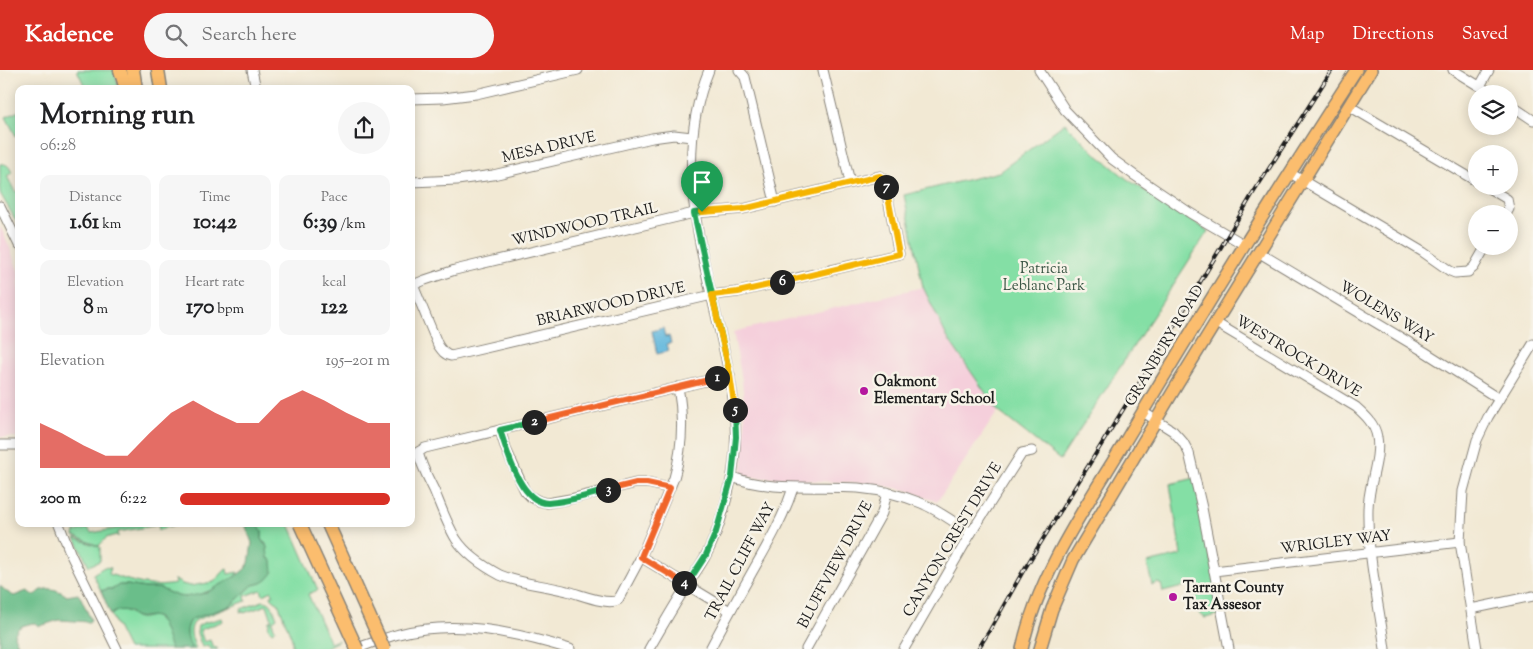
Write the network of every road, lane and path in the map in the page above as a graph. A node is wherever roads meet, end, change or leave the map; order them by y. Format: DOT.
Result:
graph roads {
  1 [pos="120,70"];
  2 [pos="132,70"];
  3 [pos="252,70"];
  4 [pos="578,70"];
  5 [pos="709,70"];
  6 [pos="739,70"];
  7 [pos="823,70"];
  8 [pos="1038,70"];
  9 [pos="1356,70"];
  10 [pos="1370,70"];
  11 [pos="1453,70"];
  12 [pos="1489,70"];
  13 [pos="554,73"];
  14 [pos="125,85"];
  15 [pos="135,85"];
  16 [pos="255,85"];
  17 [pos="1478,85"];
  18 [pos="1481,85"];
  19 [pos="415,99"];
  20 [pos="1349,106"];
  21 [pos="1518,110"];
  22 [pos="1533,120"];
  23 [pos="692,137"];
  24 [pos="1290,173"];
  25 [pos="1468,176"];
  26 [pos="1303,180"];
  27 [pos="415,182"];
  28 [pos="850,182"];
  29 [pos="1500,195"];
  30 [pos="775,202"];
  31 [pos="1508,205"];
  32 [pos="0,206"];
  33 [pos="694,213"];
  34 [pos="1272,231"];
  35 [pos="15,237"];
  36 [pos="1245,245"];
  37 [pos="1258,252"];
  38 [pos="899,254"];
  39 [pos="1481,255"];
  40 [pos="1242,279"];
  41 [pos="415,283"];
  42 [pos="415,291"];
  43 [pos="712,295"];
  44 [pos="1216,323"];
  45 [pos="1533,344"];
  46 [pos="730,375"];
  47 [pos="678,387"];
  48 [pos="1498,399"];
  49 [pos="1143,412"];
  50 [pos="1156,420"];
  51 [pos="500,430"];
  52 [pos="15,444"];
  53 [pos="0,445"];
  54 [pos="1032,451"];
  55 [pos="732,477"];
  56 [pos="670,488"];
  57 [pos="793,488"];
  58 [pos="887,492"];
  59 [pos="60,527"];
  60 [pos="301,527"];
  61 [pos="329,527"];
  62 [pos="971,533"];
  63 [pos="1460,542"];
  64 [pos="1059,553"];
  65 [pos="1371,554"];
  66 [pos="641,557"];
  67 [pos="1073,560"];
  68 [pos="1214,571"];
  69 [pos="687,584"];
  70 [pos="1533,596"];
  71 [pos="1471,610"];
  72 [pos="730,611"];
  73 [pos="113,648"];
  74 [pos="356,649"];
  75 [pos="384,649"];
  76 [pos="570,649"];
  77 [pos="649,649"];
  78 [pos="710,649"];
  79 [pos="806,649"];
  80 [pos="904,649"];
  81 [pos="1022,649"];
  82 [pos="1040,649"];
  83 [pos="1229,649"];
  84 [pos="1385,649"];
  85 [pos="1477,649"];
  1 -- 14 [label="highway"];
  2 -- 15 [label="highway"];
  3 -- 16 [label="street"];
  4 -- 13 [label="street"];
  5 -- 23 [label="street"];
  6 -- 30 [label="street"];
  7 -- 28 [label="street"];
  8 -- 36 [label="street"];
  9 -- 24 [label="main road, GRANBURY ROAD"];
  10 -- 20 [label="main road, GRANBURY ROAD"];
  11 -- 17 [label="street"];
  12 -- 18 [label="street"];
  13 -- 19 [label="street"];
  20 -- 25 [label="street"];
  20 -- 26 [label="main road, GRANBURY ROAD"];
  21 -- 22 [label="street"];
  23 -- 27 [label="street, MESA DRIVE"];
  23 -- 33 [label="street"];
  24 -- 26 [label="street"];
  24 -- 36 [label="main road, GRANBURY ROAD"];
  26 -- 34 [label="main road, GRANBURY ROAD"];
  26 -- 39 [label="street"];
  28 -- 30 [label="street, WINDWOOD TRAIL"];
  28 -- 38 [label="street, WINDWOOD TRAIL"];
  29 -- 31 [label="street"];
  30 -- 33 [label="street, WINDWOOD TRAIL"];
  32 -- 35 [label="street"];
  33 -- 41 [label="street, WINDWOOD TRAIL"];
  33 -- 43 [label="street"];
  34 -- 36 [label="main road"];
  34 -- 37 [label="main road, GRANBURY ROAD"];
  36 -- 40 [label="main road"];
  36 -- 49 [label="main road, GRANBURY ROAD"];
  37 -- 40 [label="main road, GRANBURY ROAD"];
  37 -- 48 [label="street, WOLENS WAY"];
  38 -- 43 [label="street, BRIARWOOD DRIVE"];
  40 -- 44 [label="main road, GRANBURY ROAD"];
  42 -- 43 [label="street, BRIARWOOD DRIVE"];
  43 -- 46 [label="street"];
  44 -- 50 [label="main road, GRANBURY ROAD"];
  44 -- 65 [label="street, WESTROCK DRIVE"];
  45 -- 48 [label="street"];
  46 -- 47 [label="street"];
  46 -- 55 [label="street"];
  47 -- 51 [label="street"];
  47 -- 56 [label="street"];
  48 -- 63 [label="street"];
  49 -- 50 [label="street"];
  49 -- 64 [label="main road, GRANBURY ROAD"];
  50 -- 67 [label="main road, GRANBURY ROAD"];
  50 -- 68 [label="street"];
  51 -- 56 [label="street"];
  51 -- 66 [label="street"];
  52 -- 53 [label="street"];
  54 -- 62 [label="street, CANYON CREST DRIVE"];
  55 -- 57 [label="street"];
  55 -- 69 [label="street"];
  56 -- 66 [label="street"];
  57 -- 58 [label="street"];
  57 -- 72 [label="street, TRAIL CLIFF WAY"];
  58 -- 62 [label="street"];
  58 -- 79 [label="street, BLUFFVIEW DRIVE"];
  59 -- 73 [label="street"];
  60 -- 74 [label="highway, bridge"];
  61 -- 75 [label="highway, bridge"];
  62 -- 80 [label="street, CANYON CREST DRIVE"];
  63 -- 65 [label="street, WRIGLEY WAY"];
  63 -- 71 [label="street"];
  64 -- 67 [label="main road"];
  64 -- 81 [label="main road, GRANBURY ROAD"];
  65 -- 68 [label="street, WRIGLEY WAY"];
  65 -- 84 [label="street, WESTROCK DRIVE"];
  66 -- 69 [label="street"];
  67 -- 82 [label="main road, GRANBURY ROAD"];
  68 -- 83 [label="street"];
  69 -- 72 [label="street"];
  69 -- 77 [label="street"];
  70 -- 71 [label="street"];
  71 -- 85 [label="street"];
  72 -- 78 [label="street, TRAIL CLIFF WAY"];
  74 -- 76 [label="street"];
}
